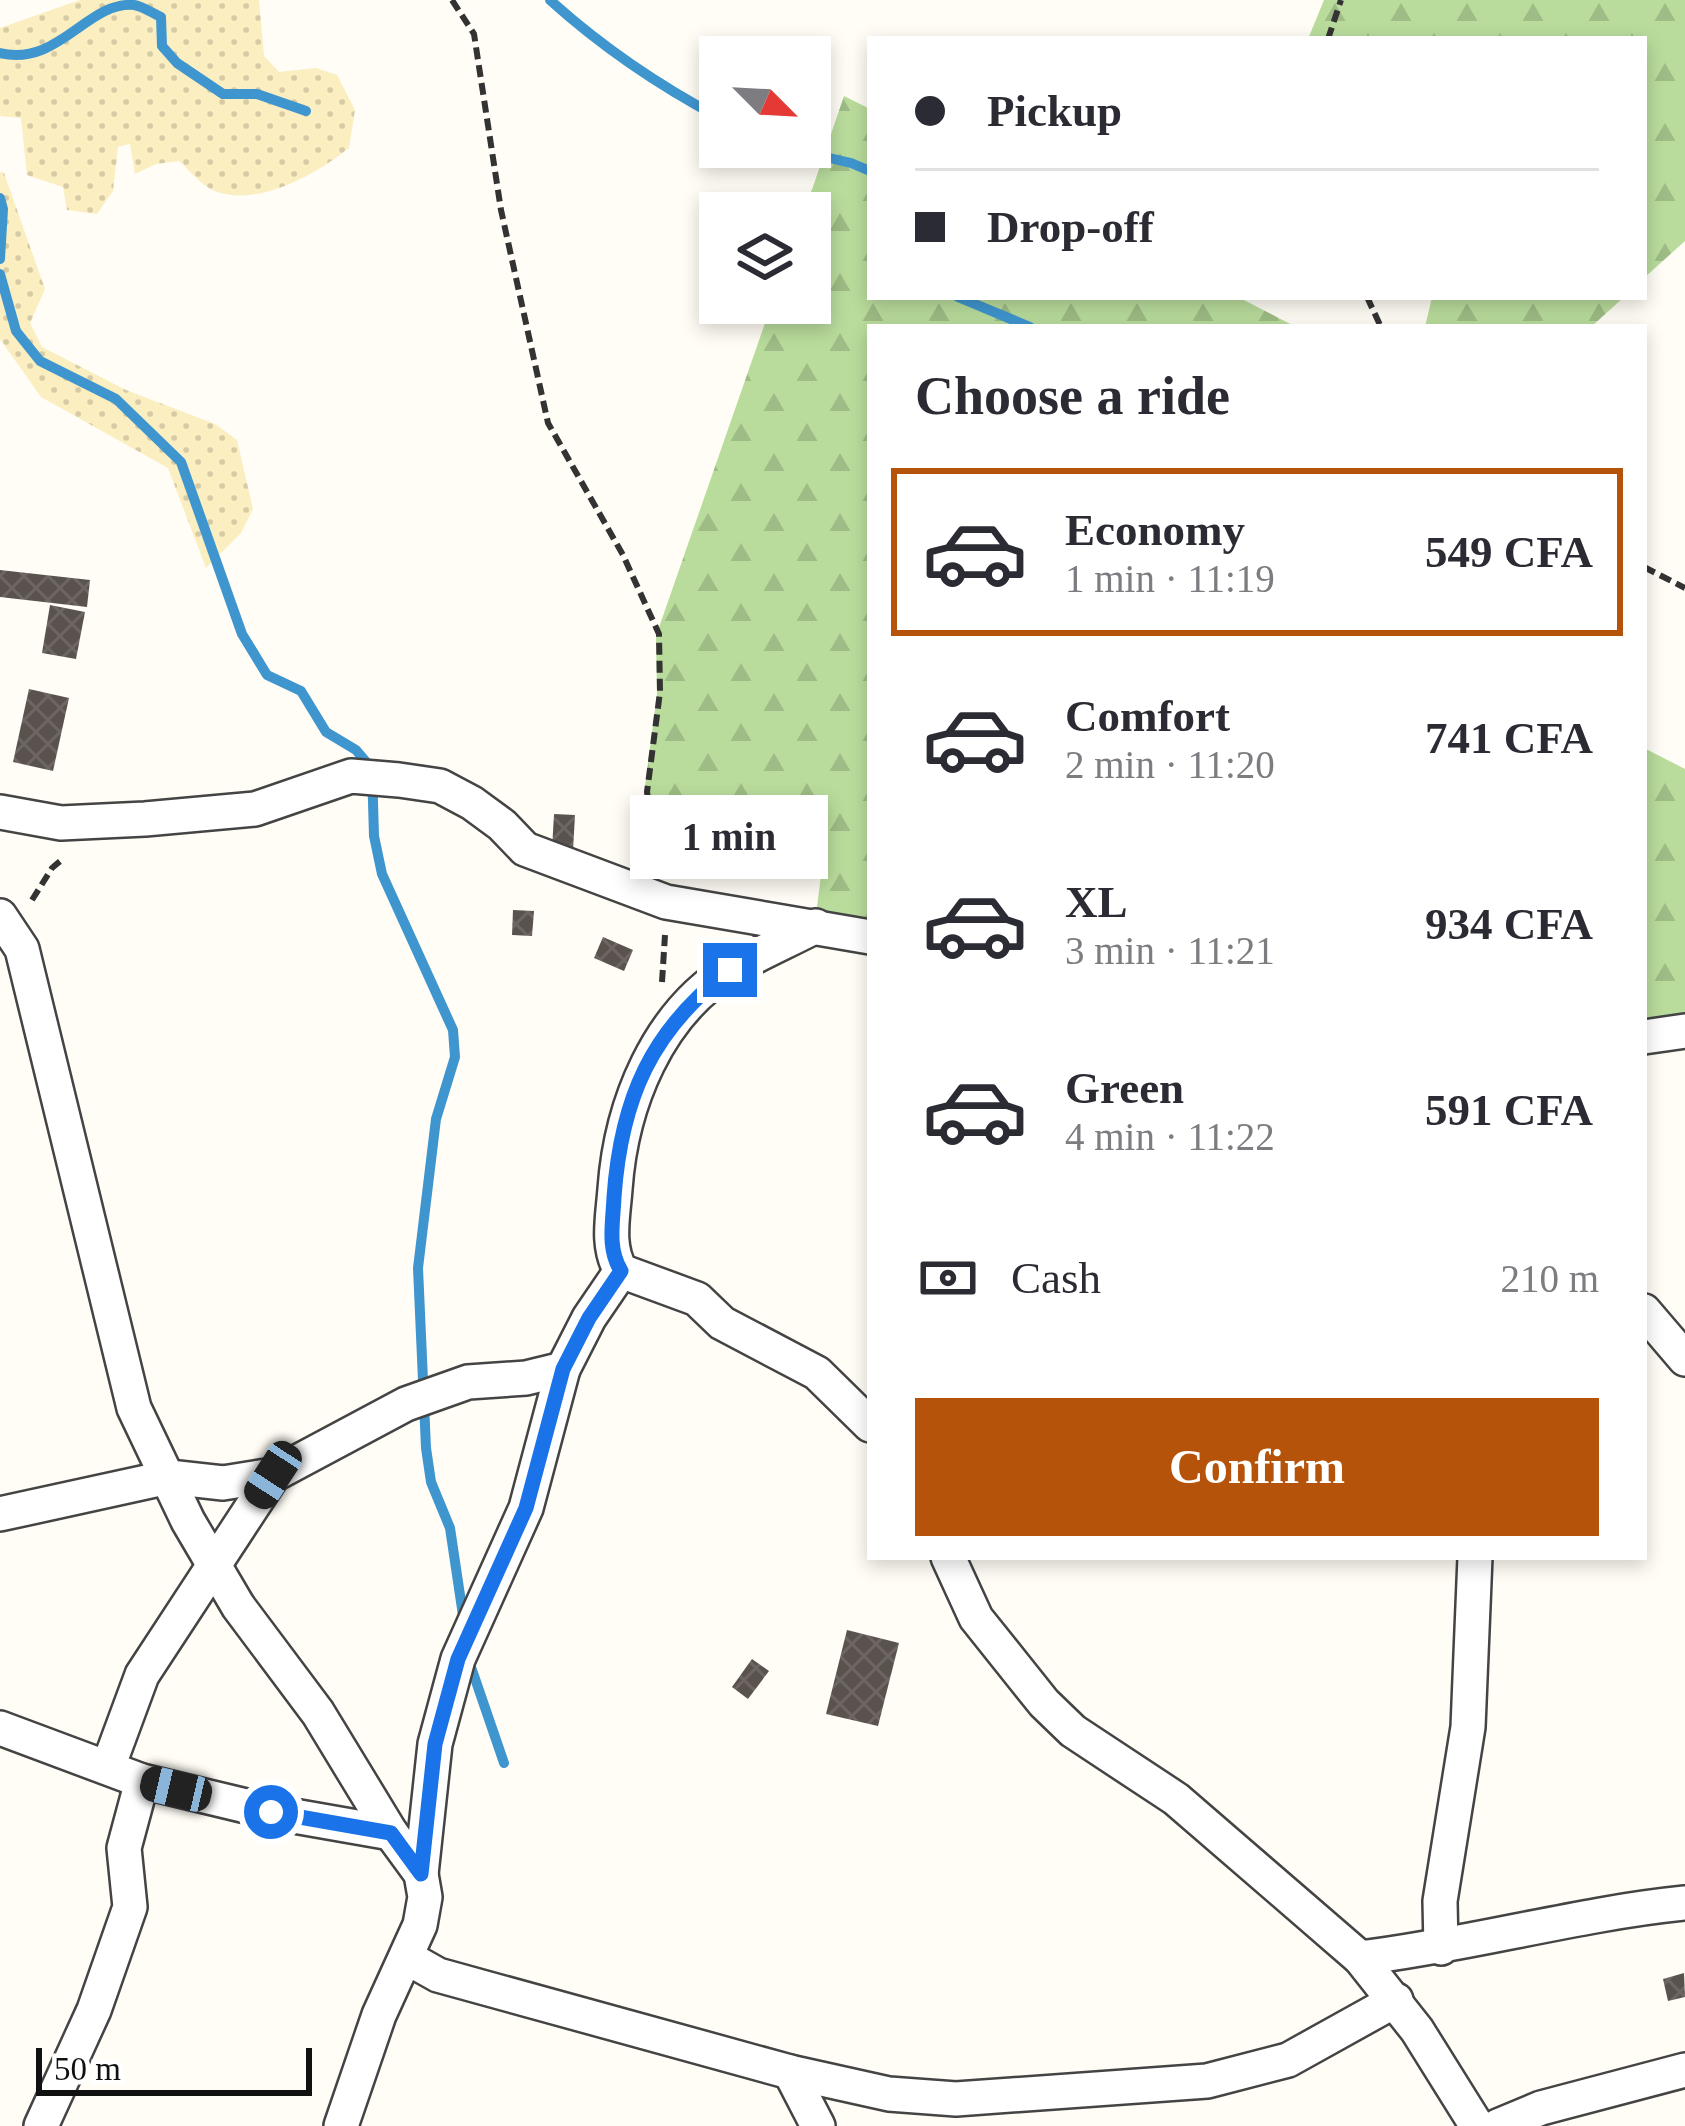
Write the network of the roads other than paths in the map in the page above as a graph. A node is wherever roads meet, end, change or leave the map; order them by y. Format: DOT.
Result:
graph roads {
  1 [pos="0,812"];
  2 [pos="6,925"];
  3 [pos="816,926"];
  4 [pos="867,936"];
  5 [pos="1685,1031"];
  6 [pos="1647,1037"];
  7 [pos="621,1271"];
  8 [pos="1647,1315"];
  9 [pos="1685,1359"];
  10 [pos="563,1369"];
  11 [pos="867,1422"];
  12 [pos="273,1475"];
  13 [pos="169,1477"];
  14 [pos="0,1514"];
  15 [pos="949,1560"];
  16 [pos="1475,1560"];
  17 [pos="214,1566"];
  18 [pos="0,1728"];
  19 [pos="108,1767"];
  20 [pos="142,1781"];
  21 [pos="391,1833"];
  22 [pos="421,1874"];
  23 [pos="1685,1903"];
  24 [pos="1441,1948"];
  25 [pos="406,1957"];
  26 [pos="1360,1958"];
  27 [pos="1396,2000"];
  28 [pos="1685,2070"];
  29 [pos="790,2072"];
  30 [pos="41,2126"];
  31 [pos="340,2126"];
  32 [pos="818,2126"];
  33 [pos="1477,2126"];
  34 [pos="1498,2126"];
  1 -- 3 [label="street"];
  2 -- 13 [label="street"];
  3 -- 4 [label="street"];
  3 -- 7 [label="street"];
  5 -- 6 [label="street"];
  7 -- 10 [label="street"];
  7 -- 11 [label="street"];
  8 -- 9 [label="street"];
  10 -- 12 [label="street"];
  10 -- 22 [label="street"];
  12 -- 13 [label="street"];
  12 -- 17 [label="street"];
  13 -- 14 [label="street"];
  13 -- 17 [label="street"];
  15 -- 26 [label="street"];
  16 -- 24 [label="street"];
  17 -- 19 [label="street"];
  17 -- 21 [label="street"];
  18 -- 19 [label="street"];
  19 -- 20 [label="street"];
  20 -- 21 [label="street"];
  20 -- 30 [label="street"];
  21 -- 22 [label="street"];
  22 -- 25 [label="street"];
  23 -- 24 [label="street"];
  24 -- 26 [label="street"];
  25 -- 29 [label="street"];
  25 -- 31 [label="street"];
  26 -- 27 [label="street"];
  27 -- 29 [label="street"];
  27 -- 33 [label="street"];
  28 -- 34 [label="street"];
  29 -- 32 [label="street"];
}
